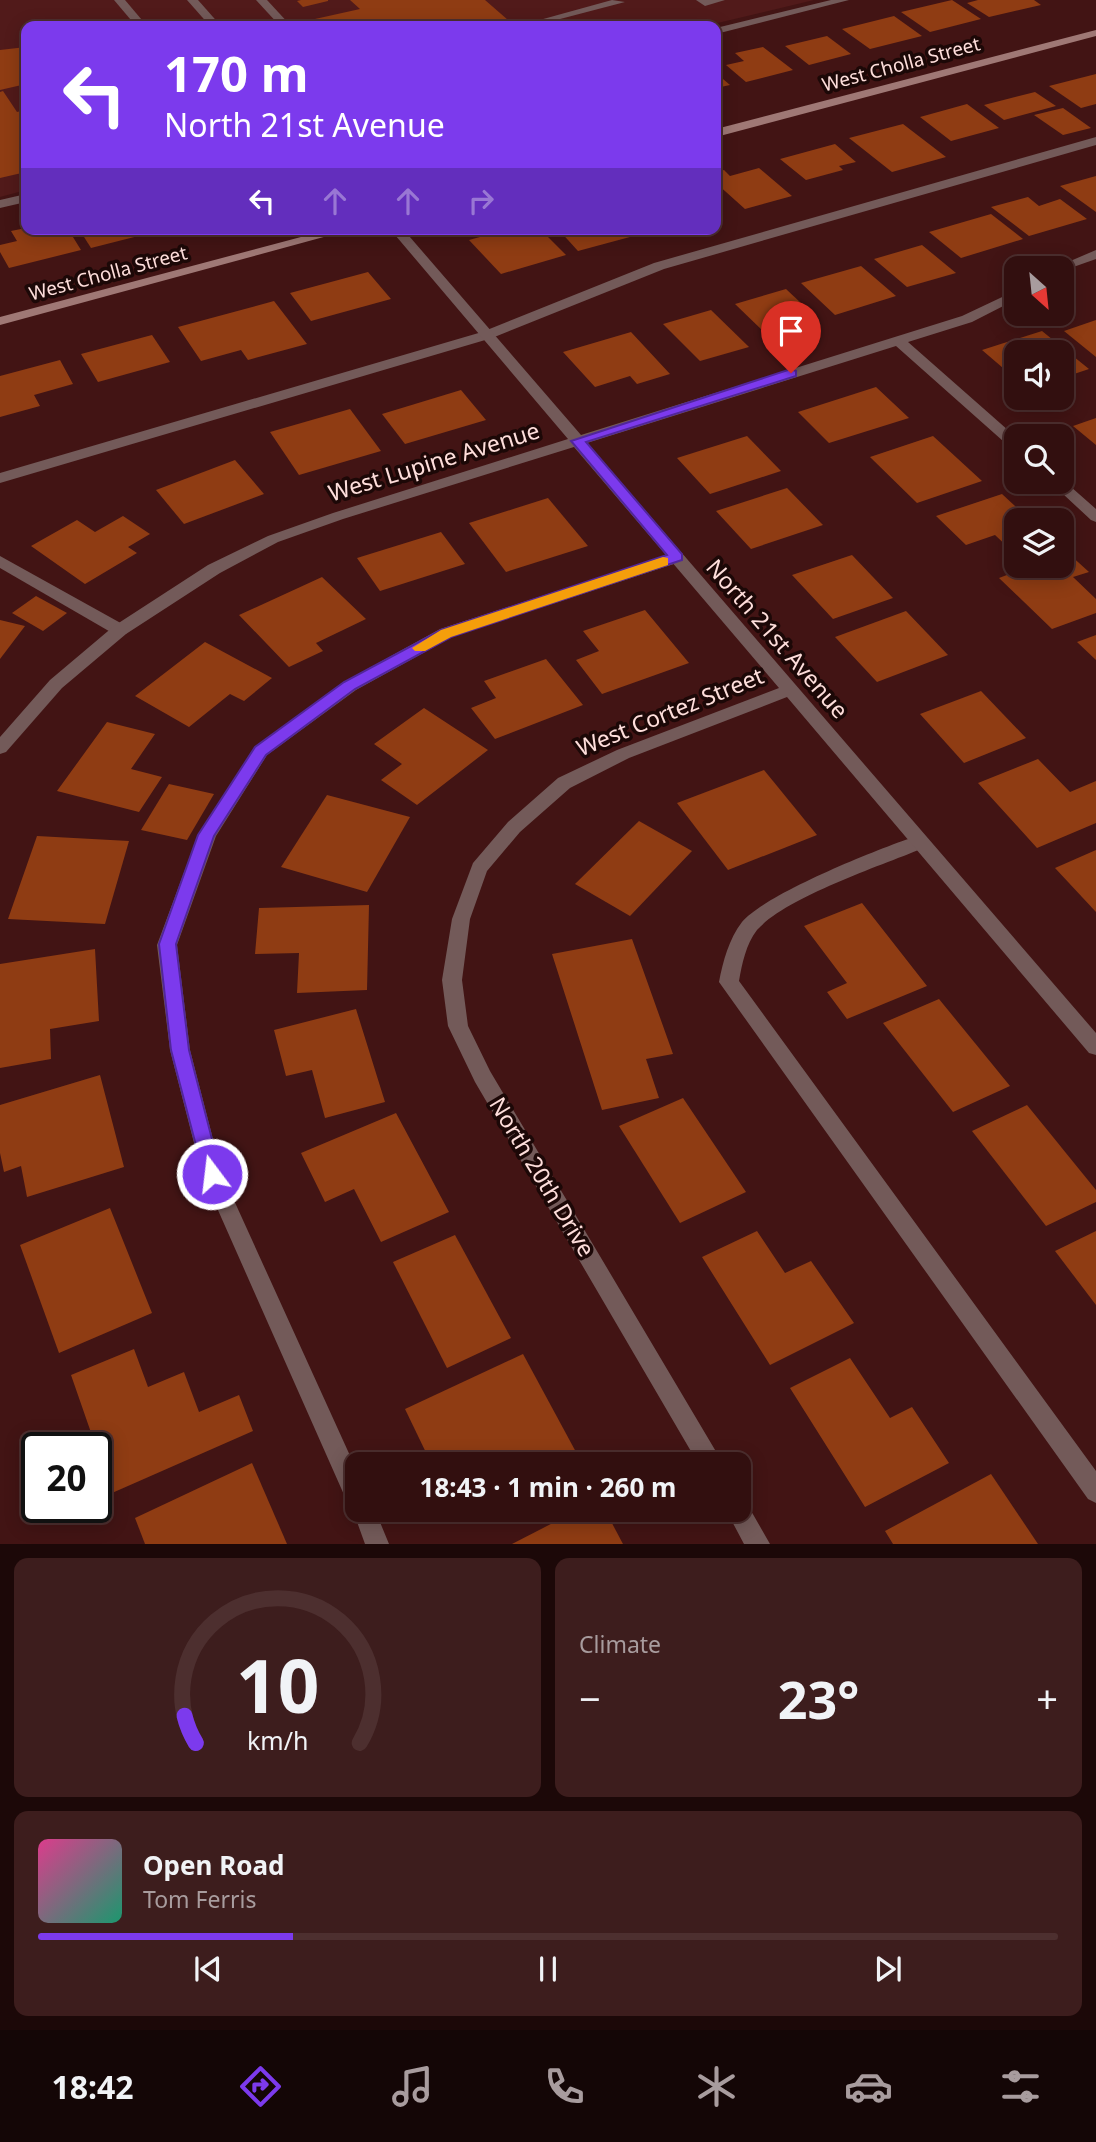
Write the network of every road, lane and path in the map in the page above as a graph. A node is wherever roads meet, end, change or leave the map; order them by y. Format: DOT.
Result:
graph roads {
  1 [pos="118,0"];
  2 [pos="192,0"];
  3 [pos="261,0"];
  4 [pos="617,0"];
  5 [pos="701,0"];
  6 [pos="720,0"];
  7 [pos="844,0"];
  8 [pos="137,21"];
  9 [pos="211,21"];
  10 [pos="281,21"];
  11 [pos="541,21"];
  12 [pos="721,30"];
  13 [pos="1096,33"];
  14 [pos="721,132"];
  15 [pos="1096,141"];
  16 [pos="21,199"];
  17 [pos="0,204"];
  18 [pos="324,235"];
  19 [pos="401,235"];
  20 [pos="1096,254"];
  21 [pos="1074,263"];
  22 [pos="1004,300"];
  23 [pos="0,321"];
  24 [pos="487,335"];
  25 [pos="898,340"];
  26 [pos="1004,434"];
  27 [pos="578,441"];
  28 [pos="0,478"];
  29 [pos="1070,494"];
  30 [pos="1096,517"];
  31 [pos="677,557"];
  32 [pos="0,561"];
  33 [pos="121,631"];
  34 [pos="790,690"];
  35 [pos="0,748"];
  36 [pos="920,842"];
  37 [pos="479,868"];
  38 [pos="1096,1046"];
  39 [pos="704,1452"];
  40 [pos="345,1471"];
  41 [pos="1096,1491"];
  42 [pos="368,1522"];
  43 [pos="745,1522"];
  44 [pos="377,1544"];
  45 [pos="758,1544"];
  1 -- 8 [label="street"];
  2 -- 9 [label="street"];
  3 -- 10 [label="street"];
  4 -- 11 [label="street"];
  5 -- 6 [label="street"];
  7 -- 12 [label="street"];
  13 -- 14 [label="street, West Cholla Street"];
  15 -- 24 [label="street"];
  16 -- 17 [label="street"];
  18 -- 23 [label="street, West Cholla Street"];
  19 -- 24 [label="street, North 21st Avenue"];
  20 -- 21 [label="street"];
  22 -- 25 [label="street, West Lupine Avenue"];
  24 -- 27 [label="street, North 21st Avenue"];
  24 -- 28 [label="street"];
  25 -- 26 [label="street"];
  25 -- 27 [label="street, West Lupine Avenue"];
  27 -- 31 [label="street, North 21st Avenue"];
  27 -- 33 [label="street, West Lupine Avenue"];
  29 -- 30 [label="street"];
  31 -- 34 [label="street, North 21st Avenue"];
  31 -- 40 [label="street"];
  32 -- 33 [label="street"];
  33 -- 35 [label="street, West Lupine Avenue"];
  34 -- 36 [label="street, North 21st Avenue"];
  34 -- 37 [label="street, West Cortez Street"];
  36 -- 38 [label="street, North 21st Avenue"];
  36 -- 41 [label="street"];
  37 -- 39 [label="street, North 20th Drive"];
  42 -- 44 [label="street"];
  43 -- 45 [label="street"];
}
